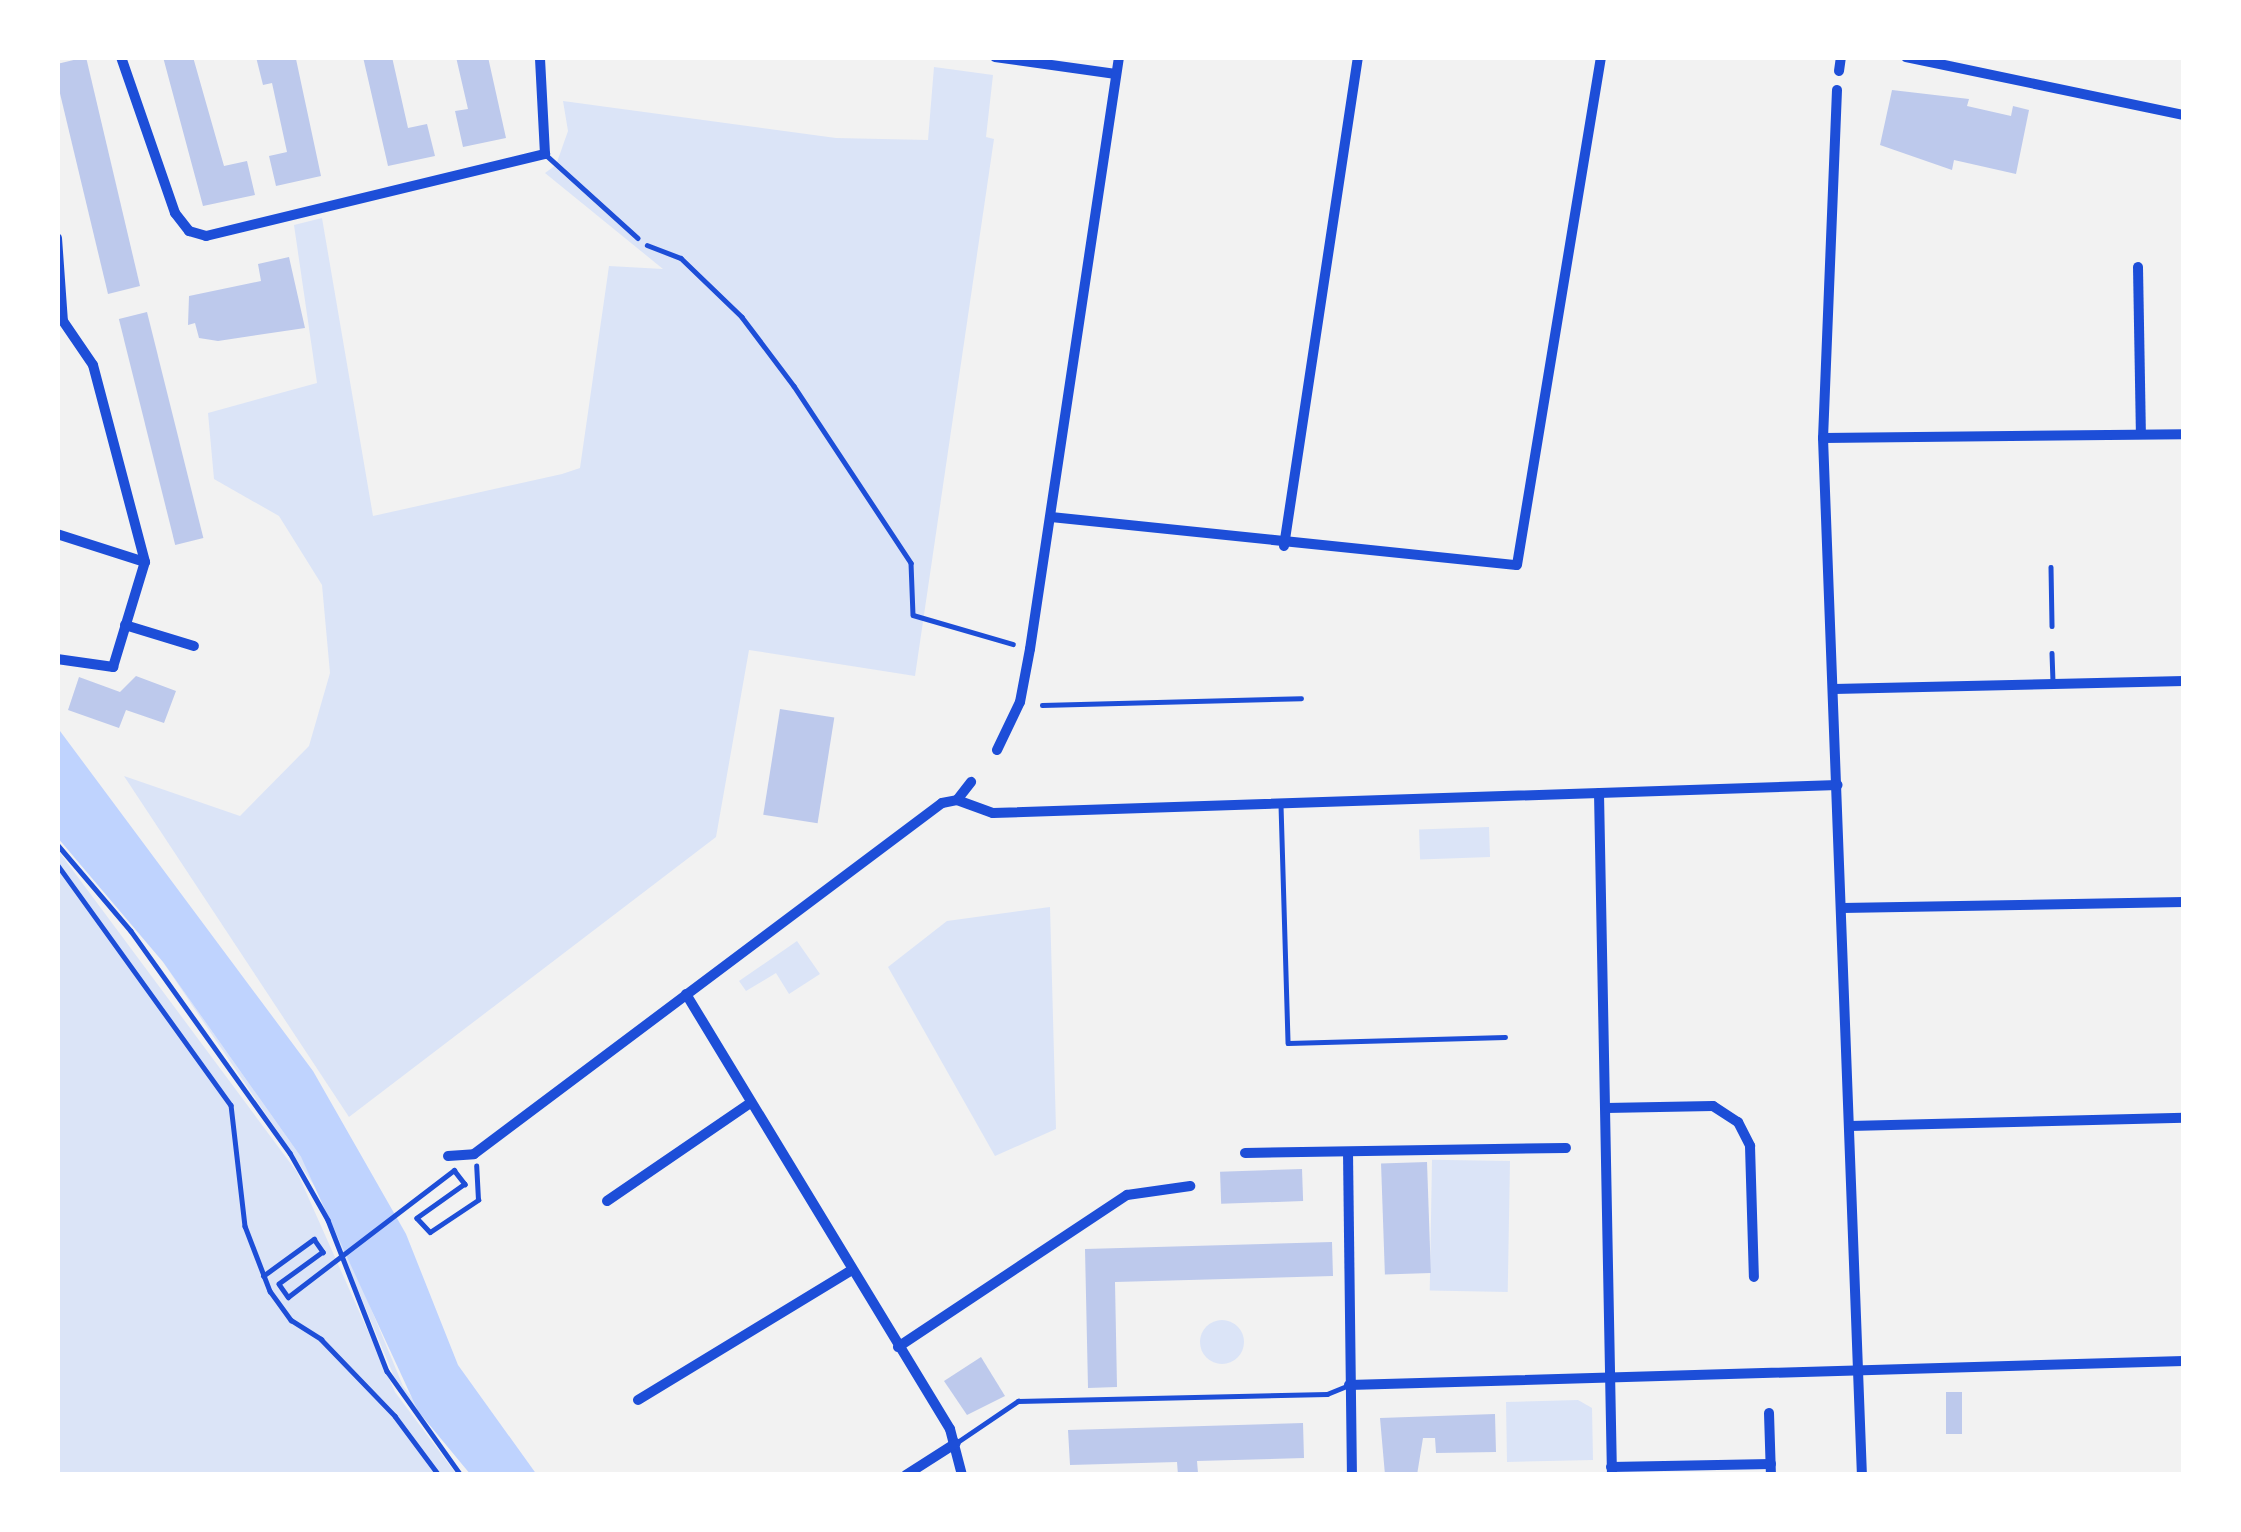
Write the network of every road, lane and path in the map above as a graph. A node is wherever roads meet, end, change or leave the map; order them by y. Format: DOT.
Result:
graph roads {
  1 [pos="121,57"];
  2 [pos="540,57"];
  3 [pos="995,57"];
  4 [pos="1119,57"];
  5 [pos="1358,57"];
  6 [pos="1601,57"];
  7 [pos="1840,57"];
  8 [pos="1906,57"];
  9 [pos="1839,71"];
  10 [pos="1116,74"];
  11 [pos="1837,91"];
  12 [pos="2184,115"];
  13 [pos="544,154"];
  14 [pos="57,238"];
  15 [pos="638,238"];
  16 [pos="2138,267"];
  17 [pos="60,321"];
  18 [pos="2141,434"];
  19 [pos="2184,434"];
  20 [pos="1823,438"];
  21 [pos="1051,517"];
  22 [pos="57,534"];
  23 [pos="1284,546"];
  24 [pos="145,562"];
  25 [pos="2051,567"];
  26 [pos="125,625"];
  27 [pos="2052,626"];
  28 [pos="194,646"];
  29 [pos="1030,649"];
  30 [pos="2052,653"];
  31 [pos="57,659"];
  32 [pos="2184,681"];
  33 [pos="2053,684"];
  34 [pos="1834,689"];
  35 [pos="1300,698"];
  36 [pos="1042,705"];
  37 [pos="997,750"];
  38 [pos="971,782"];
  39 [pos="1838,785"];
  40 [pos="1599,793"];
  41 [pos="957,800"];
  42 [pos="1281,806"];
  43 [pos="57,844"];
  44 [pos="57,864"];
  45 [pos="2184,902"];
  46 [pos="1842,908"];
  47 [pos="686,994"];
  48 [pos="1505,1036"];
  49 [pos="750,1103"];
  50 [pos="1606,1108"];
  51 [pos="2184,1118"];
  52 [pos="1850,1126"];
  53 [pos="1566,1148"];
  54 [pos="1348,1151"];
  55 [pos="1245,1153"];
  56 [pos="474,1154"];
  57 [pos="448,1156"];
  58 [pos="1190,1186"];
  59 [pos="607,1201"];
  60 [pos="852,1270"];
  61 [pos="263,1276"];
  62 [pos="1754,1277"];
  63 [pos="898,1347"];
  64 [pos="2184,1361"];
  65 [pos="1858,1371"];
  66 [pos="1609,1379"];
  67 [pos="1349,1385"];
  68 [pos="638,1400"];
  69 [pos="1769,1413"];
  70 [pos="956,1443"];
  71 [pos="1771,1469"];
  72 [pos="1611,1471"];
  73 [pos="439,1475"];
  74 [pos="461,1475"];
  75 [pos="906,1475"];
  76 [pos="962,1475"];
  77 [pos="1352,1475"];
  78 [pos="1862,1475"];
  1 -- 13 [label="street"];
  2 -- 13 [label="street"];
  3 -- 10 [label="street"];
  4 -- 10 [label="street"];
  5 -- 23 [label="street"];
  6 -- 23 [label="street"];
  7 -- 9 [label="street"];
  8 -- 12 [label="street"];
  10 -- 21 [label="street"];
  11 -- 20 [label="street"];
  13 -- 15 [label="lane"];
  14 -- 17 [label="street"];
  15 -- 29 [label="path"];
  16 -- 18 [label="street"];
  17 -- 24 [label="street"];
  18 -- 19 [label="street"];
  18 -- 20 [label="street"];
  20 -- 34 [label="street"];
  21 -- 23 [label="street"];
  21 -- 29 [label="street"];
  22 -- 24 [label="street"];
  24 -- 26 [label="street"];
  25 -- 27 [label="lane"];
  26 -- 28 [label="street"];
  26 -- 31 [label="street"];
  29 -- 37 [label="street"];
  30 -- 33 [label="lane"];
  32 -- 33 [label="street"];
  33 -- 34 [label="street"];
  34 -- 39 [label="street"];
  35 -- 36 [label="path"];
  38 -- 41 [label="street"];
  39 -- 40 [label="street"];
  39 -- 46 [label="street"];
  40 -- 42 [label="street"];
  40 -- 50 [label="street"];
  41 -- 42 [label="street"];
  41 -- 47 [label="street"];
  42 -- 48 [label="lane"];
  43 -- 74 [label="path"];
  44 -- 61 [label="path"];
  45 -- 46 [label="street"];
  46 -- 52 [label="street"];
  47 -- 49 [label="street"];
  47 -- 56 [label="street"];
  49 -- 59 [label="street"];
  49 -- 60 [label="street"];
  50 -- 62 [label="street"];
  50 -- 66 [label="street"];
  51 -- 52 [label="street"];
  52 -- 65 [label="street"];
  53 -- 54 [label="street"];
  54 -- 55 [label="street"];
  54 -- 67 [label="street"];
  56 -- 57 [label="street"];
  56 -- 61 [label="path"];
  58 -- 63 [label="street"];
  60 -- 63 [label="street"];
  60 -- 68 [label="street"];
  61 -- 73 [label="path"];
  63 -- 70 [label="street"];
  64 -- 65 [label="street"];
  65 -- 66 [label="street"];
  65 -- 78 [label="street"];
  66 -- 67 [label="street"];
  66 -- 72 [label="street"];
  67 -- 70 [label="lane"];
  67 -- 77 [label="street"];
  69 -- 71 [label="street"];
  70 -- 75 [label="street"];
  70 -- 76 [label="street"];
  71 -- 72 [label="street"];
}
